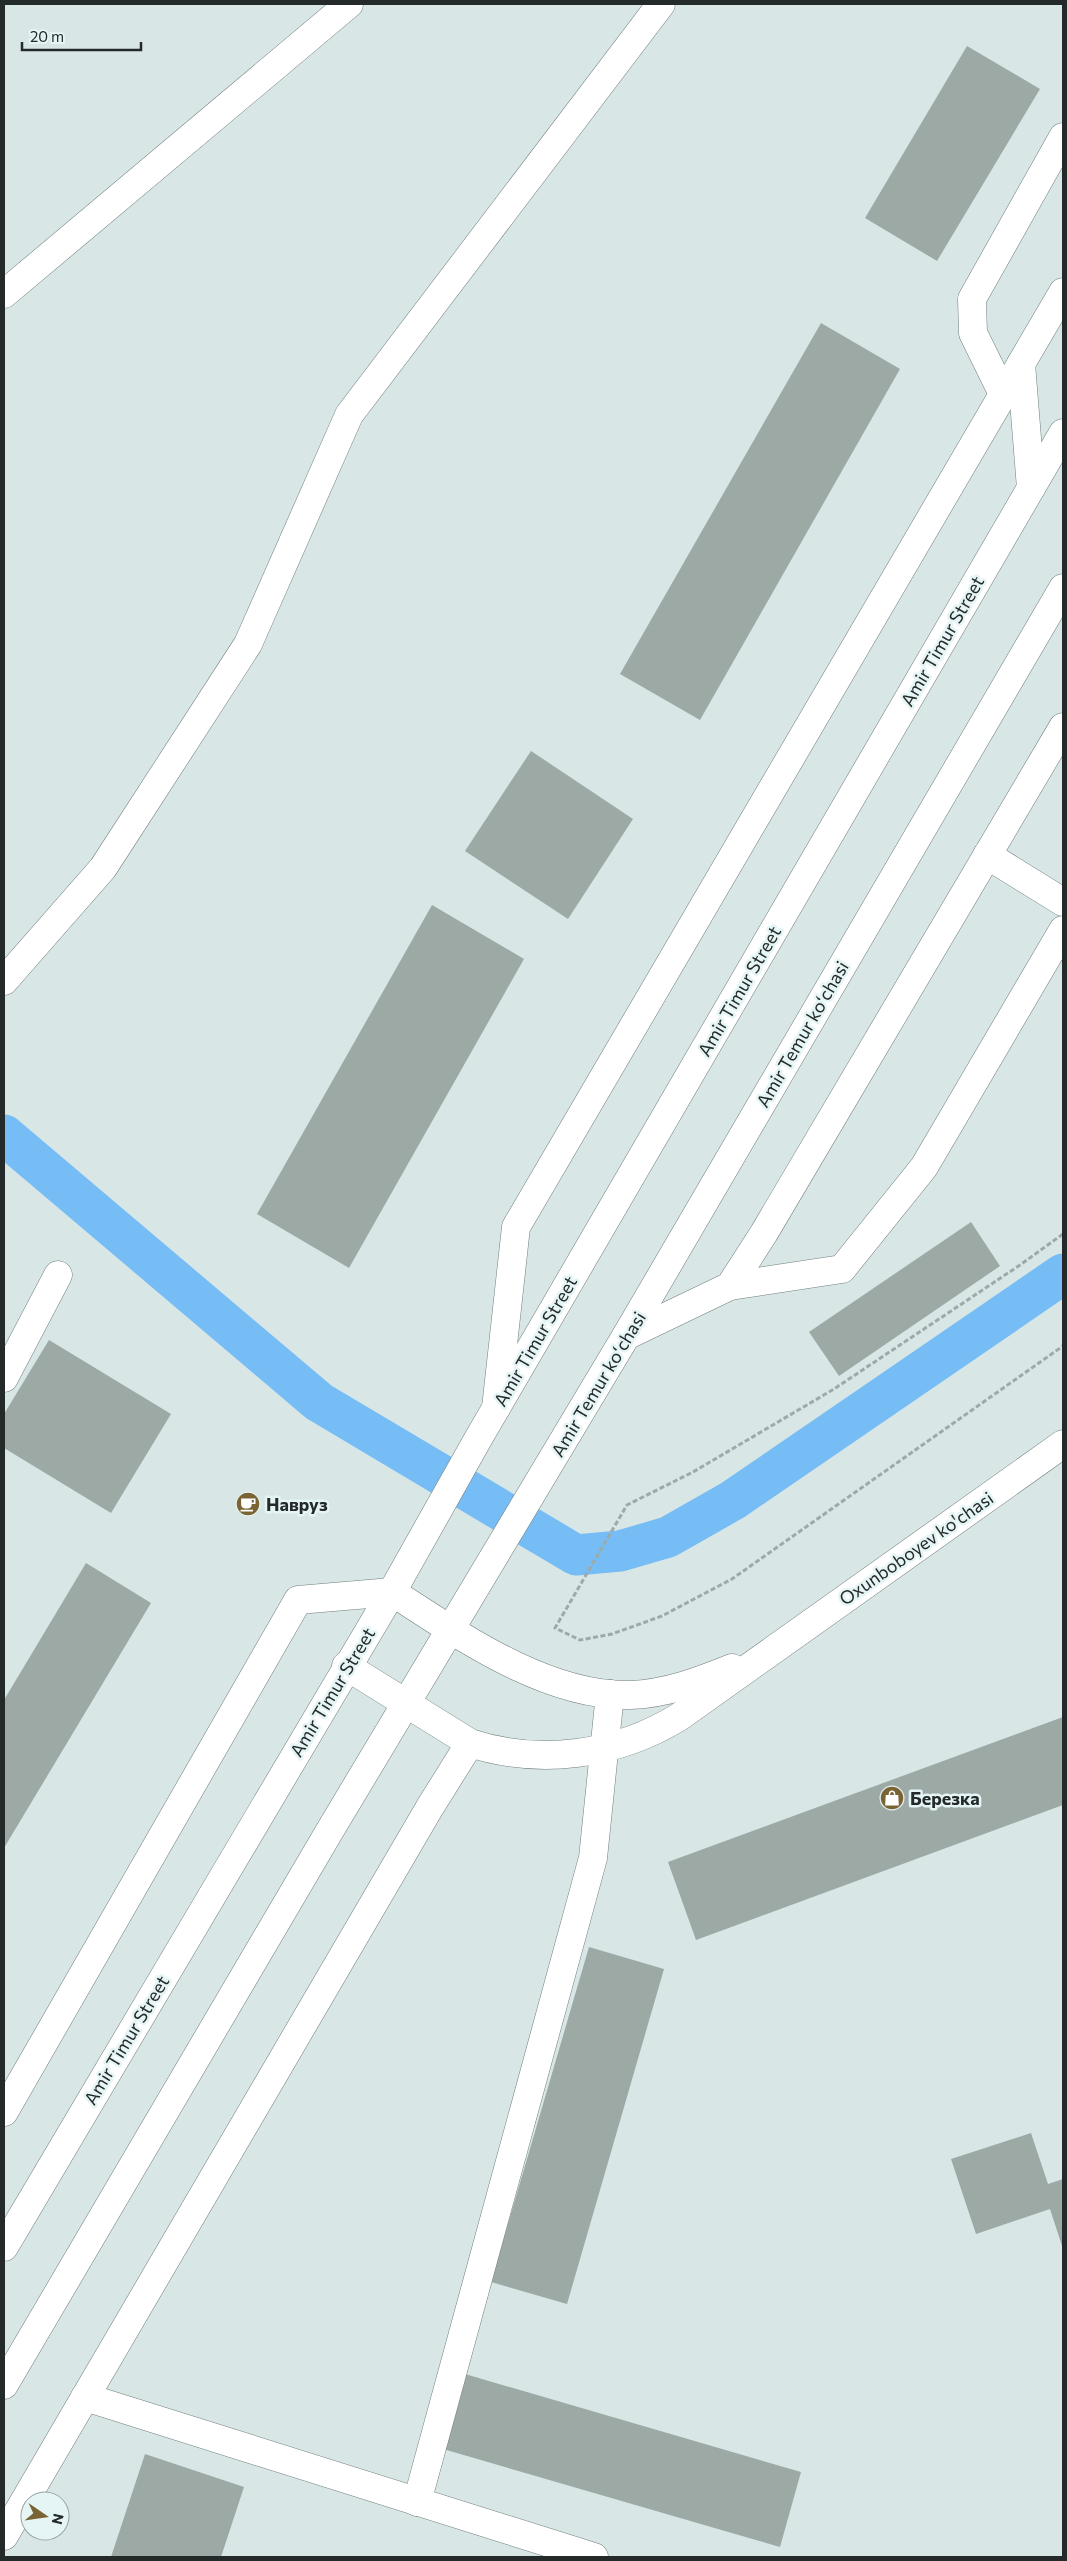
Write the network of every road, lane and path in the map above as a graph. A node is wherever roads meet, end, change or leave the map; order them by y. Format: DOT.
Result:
graph roads {
  1 [pos="349,4"];
  2 [pos="661,4"];
  3 [pos="1063,137"];
  4 [pos="1063,292"];
  5 [pos="4,294"];
  6 [pos="1021,364"];
  7 [pos="1003,394"];
  8 [pos="1063,433"];
  9 [pos="1031,488"];
  10 [pos="1063,588"];
  11 [pos="1063,726"];
  12 [pos="987,855"];
  13 [pos="1063,902"];
  14 [pos="1063,930"];
  15 [pos="4,981"];
  16 [pos="1063,1234"];
  17 [pos="58,1275"];
  18 [pos="730,1286"];
  19 [pos="626,1336"];
  20 [pos="1063,1346"];
  21 [pos="4,1378"];
  22 [pos="496,1408"];
  23 [pos="1063,1444"];
  24 [pos="392,1592"];
  25 [pos="450,1629"];
  26 [pos="768,1653"];
  27 [pos="346,1666"];
  28 [pos="610,1694"];
  29 [pos="406,1704"];
  30 [pos="470,1743"];
  31 [pos="605,1748"];
  32 [pos="4,2112"];
  33 [pos="4,2247"];
  34 [pos="4,2385"];
  35 [pos="85,2398"];
  36 [pos="417,2502"];
  37 [pos="4,2536"];
  38 [pos="594,2557"];
  1 -- 5 [label="main road"];
  2 -- 15 [label="main road"];
  3 -- 7 [label="main road"];
  4 -- 6 [label="main road"];
  6 -- 7 [label="main road"];
  6 -- 9 [label="main road"];
  7 -- 22 [label="main road"];
  8 -- 9 [label="main road, Amir Timur Street"];
  9 -- 22 [label="main road, Amir Timur Street"];
  10 -- 19 [label="main road, Amir Temur koʻchasi"];
  11 -- 12 [label="main road"];
  12 -- 13 [label="main road"];
  12 -- 18 [label="main road"];
  14 -- 18 [label="main road"];
  16 -- 20 [label="path"];
  17 -- 21 [label="main road"];
  18 -- 19 [label="main road"];
  19 -- 25 [label="main road, Amir Temur koʻchasi"];
  22 -- 24 [label="main road, Amir Timur Street"];
  23 -- 26 [label="main road, Oxunboboyev ko'chasi"];
  24 -- 25 [label="main road, Oxunboboyev ko'chasi"];
  24 -- 27 [label="main road, Amir Timur Street"];
  24 -- 32 [label="main road"];
  25 -- 28 [label="main road, Oxunboboyev ko'chasi"];
  25 -- 29 [label="main road"];
  26 -- 28 [label="main road, Oxunboboyev ko'chasi"];
  26 -- 31 [label="main road, Oxunboboyev ko'chasi"];
  27 -- 29 [label="main road, Oxunboboyev ko'chasi"];
  27 -- 33 [label="main road, Amir Timur Street"];
  28 -- 31 [label="main road"];
  29 -- 30 [label="main road, Oxunboboyev ko'chasi"];
  29 -- 34 [label="main road"];
  30 -- 31 [label="main road, Oxunboboyev ko'chasi"];
  30 -- 35 [label="main road"];
  31 -- 36 [label="main road"];
  35 -- 36 [label="main road"];
  35 -- 37 [label="main road"];
  36 -- 38 [label="main road"];
}
